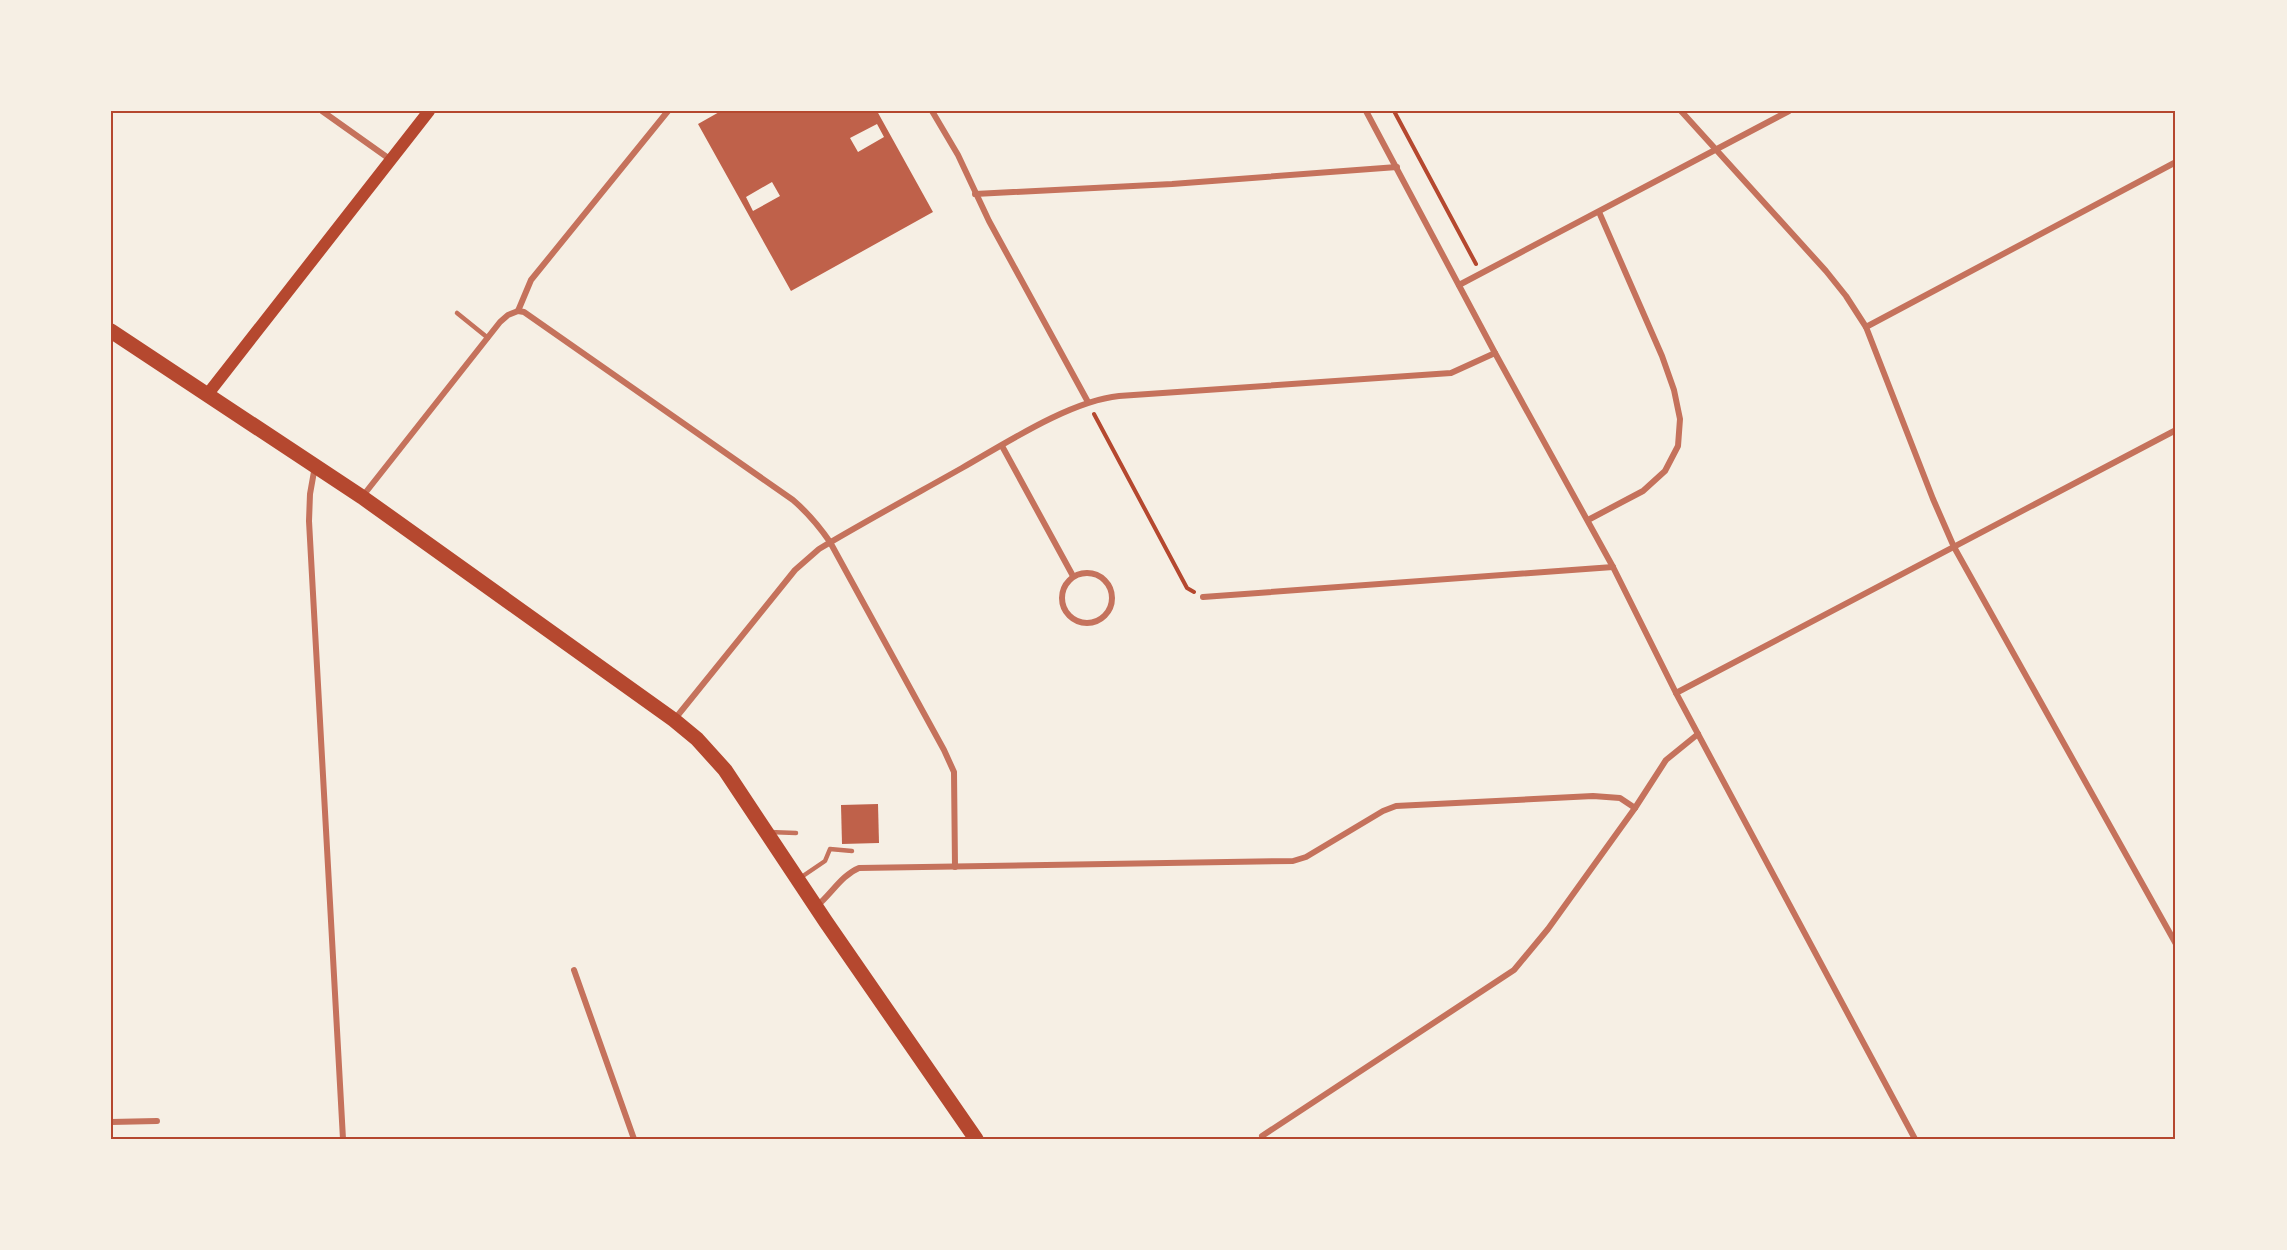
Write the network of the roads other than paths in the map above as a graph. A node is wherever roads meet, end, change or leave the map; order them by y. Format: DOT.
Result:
graph roads {
  1 [pos="322,111"];
  2 [pos="429,111"];
  3 [pos="668,111"];
  4 [pos="932,111"];
  5 [pos="1366,111"];
  6 [pos="1681,111"];
  7 [pos="1789,111"];
  8 [pos="1715,150"];
  9 [pos="391,160"];
  10 [pos="2176,162"];
  11 [pos="1397,167"];
  12 [pos="975,194"];
  13 [pos="1599,212"];
  14 [pos="1459,285"];
  15 [pos="519,312"];
  16 [pos="457,313"];
  17 [pos="1866,327"];
  18 [pos="111,331"];
  19 [pos="488,338"];
  20 [pos="1495,353"];
  21 [pos="207,394"];
  22 [pos="1088,402"];
  23 [pos="2176,430"];
  24 [pos="1002,446"];
  25 [pos="315,465"];
  26 [pos="362,497"];
  27 [pos="1588,520"];
  28 [pos="830,542"];
  29 [pos="1954,547"];
  30 [pos="1613,567"];
  31 [pos="1073,576"];
  32 [pos="1203,597"];
  33 [pos="1676,693"];
  34 [pos="674,720"];
  35 [pos="1698,734"];
  36 [pos="1635,808"];
  37 [pos="767,832"];
  38 [pos="796,833"];
  39 [pos="852,851"];
  40 [pos="955,867"];
  41 [pos="798,879"];
  42 [pos="816,906"];
  43 [pos="2176,944"];
  44 [pos="574,970"];
  45 [pos="156,1120"];
  46 [pos="111,1122"];
  47 [pos="1262,1136"];
  48 [pos="343,1139"];
  49 [pos="634,1139"];
  50 [pos="976,1139"];
  51 [pos="1915,1139"];
  1 -- 9 [label="street"];
  2 -- 9 [label="main road"];
  3 -- 15 [label="street"];
  4 -- 12 [label="street"];
  5 -- 11 [label="street"];
  6 -- 8 [label="street"];
  7 -- 8 [label="street"];
  8 -- 13 [label="street"];
  8 -- 17 [label="street"];
  9 -- 21 [label="main road"];
  10 -- 17 [label="street"];
  11 -- 12 [label="street"];
  11 -- 14 [label="street"];
  12 -- 22 [label="street"];
  13 -- 14 [label="street"];
  13 -- 27 [label="street"];
  14 -- 20 [label="street"];
  15 -- 19 [label="street"];
  15 -- 28 [label="street"];
  16 -- 19 [label="lane"];
  17 -- 29 [label="street"];
  18 -- 21 [label="main road"];
  19 -- 26 [label="street"];
  20 -- 22 [label="street"];
  20 -- 27 [label="street"];
  21 -- 25 [label="main road"];
  22 -- 24 [label="street"];
  23 -- 29 [label="street"];
  24 -- 28 [label="street"];
  24 -- 31 [label="street"];
  25 -- 26 [label="main road"];
  25 -- 48 [label="street"];
  26 -- 34 [label="main road"];
  27 -- 30 [label="street"];
  28 -- 34 [label="street"];
  28 -- 40 [label="street"];
  29 -- 33 [label="street"];
  29 -- 43 [label="street"];
  30 -- 32 [label="street"];
  30 -- 33 [label="street"];
  31 -- 31 [label="street"];
  33 -- 35 [label="street"];
  34 -- 37 [label="main road"];
  35 -- 36 [label="street"];
  35 -- 51 [label="street"];
  36 -- 40 [label="street"];
  36 -- 47 [label="street"];
  37 -- 38 [label="lane"];
  37 -- 41 [label="main road"];
  39 -- 41 [label="lane"];
  40 -- 42 [label="street"];
  41 -- 42 [label="main road"];
  42 -- 50 [label="main road"];
  44 -- 49 [label="street"];
  45 -- 46 [label="street"];
}
